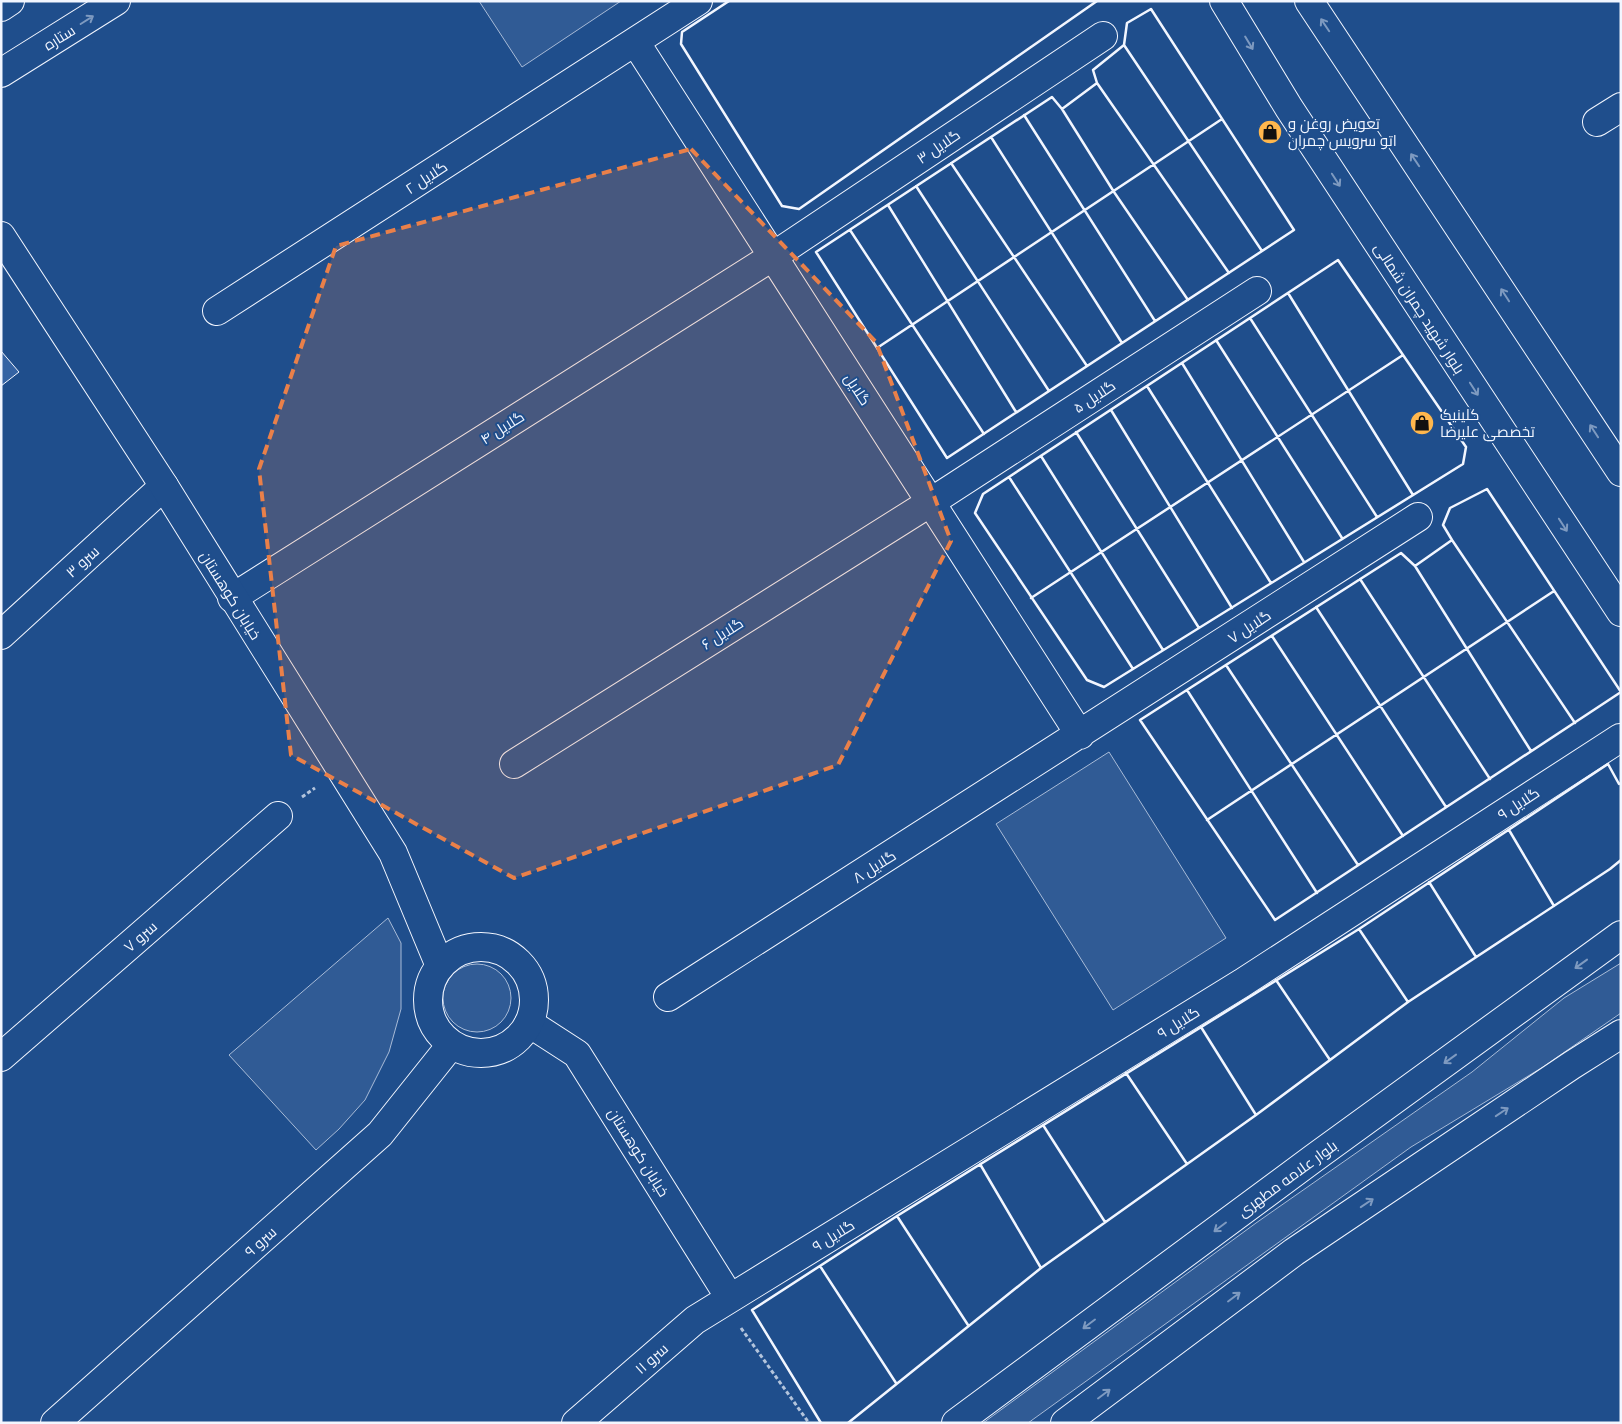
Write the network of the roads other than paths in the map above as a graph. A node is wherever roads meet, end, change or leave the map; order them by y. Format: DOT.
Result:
graph roads {
  1 [pos="10,1"];
  2 [pos="116,1"];
  3 [pos="698,1"];
  4 [pos="1224,1"];
  5 [pos="1309,1"];
  6 [pos="1,7"];
  7 [pos="1103,36"];
  8 [pos="636,43"];
  9 [pos="1,74"];
  10 [pos="1621,107"];
  11 [pos="1597,122"];
  12 [pos="1,236"];
  13 [pos="772,257"];
  14 [pos="1257,291"];
  15 [pos="217,311"];
  16 [pos="1621,472"];
  17 [pos="164,486"];
  18 [pos="931,502"];
  19 [pos="1418,517"];
  20 [pos="232,598"];
  21 [pos="1621,612"];
  22 [pos="1,635"];
  23 [pos="1080,735"];
  24 [pos="1620,738"];
  25 [pos="514,764"];
  26 [pos="278,816"];
  27 [pos="1621,935"];
  28 [pos="440,966"];
  29 [pos="668,997"];
  30 [pos="530,1023"];
  31 [pos="1614,1043"];
  32 [pos="451,1045"];
  33 [pos="1,1057"];
  34 [pos="727,1300"];
  35 [pos="55,1423"];
  36 [pos="576,1423"];
  37 [pos="956,1423"];
  38 [pos="1065,1423"];
  1 -- 6 [label="street"];
  9 -- 2 [label="street, ستاره, one-way"];
  3 -- 8 [label="street, گلایل ۲"];
  4 -- 21 [label="street, بلوار شهید چمران شمالی, one-way"];
  16 -- 5 [label="street, one-way"];
  7 -- 13 [label="street, گلایل ۳"];
  8 -- 13 [label="street, گلایل"];
  8 -- 15 [label="street, گلایل ۲"];
  10 -- 11 [label="street"];
  12 -- 17 [label="street, خیابان کوهستان"];
  13 -- 18 [label="street, گلایل"];
  13 -- 20 [label="street, گلایل ۴"];
  14 -- 18 [label="street, گلایل ۵"];
  17 -- 20 [label="street, خیابان کوهستان"];
  17 -- 22 [label="street, سرو ۳"];
  18 -- 23 [label="street, گلایل"];
  18 -- 25 [label="street, گلایل ۶"];
  19 -- 23 [label="street, گلایل ۷"];
  20 -- 28 [label="street, خیابان کوهستان"];
  23 -- 29 [label="street, گلایل ۸"];
  24 -- 34 [label="street, گلایل ۹"];
  26 -- 33 [label="street, سرو ۷"];
  27 -- 37 [label="street, بلوار علامه مطهری, one-way"];
  28 -- 30 [label="street"];
  28 -- 32 [label="street"];
  30 -- 32 [label="street"];
  30 -- 34 [label="street, خیابان کوهستان"];
  38 -- 31 [label="street, one-way"];
  32 -- 35 [label="street, سرو ۹"];
  34 -- 36 [label="street, سرو ۱۱"];
}
